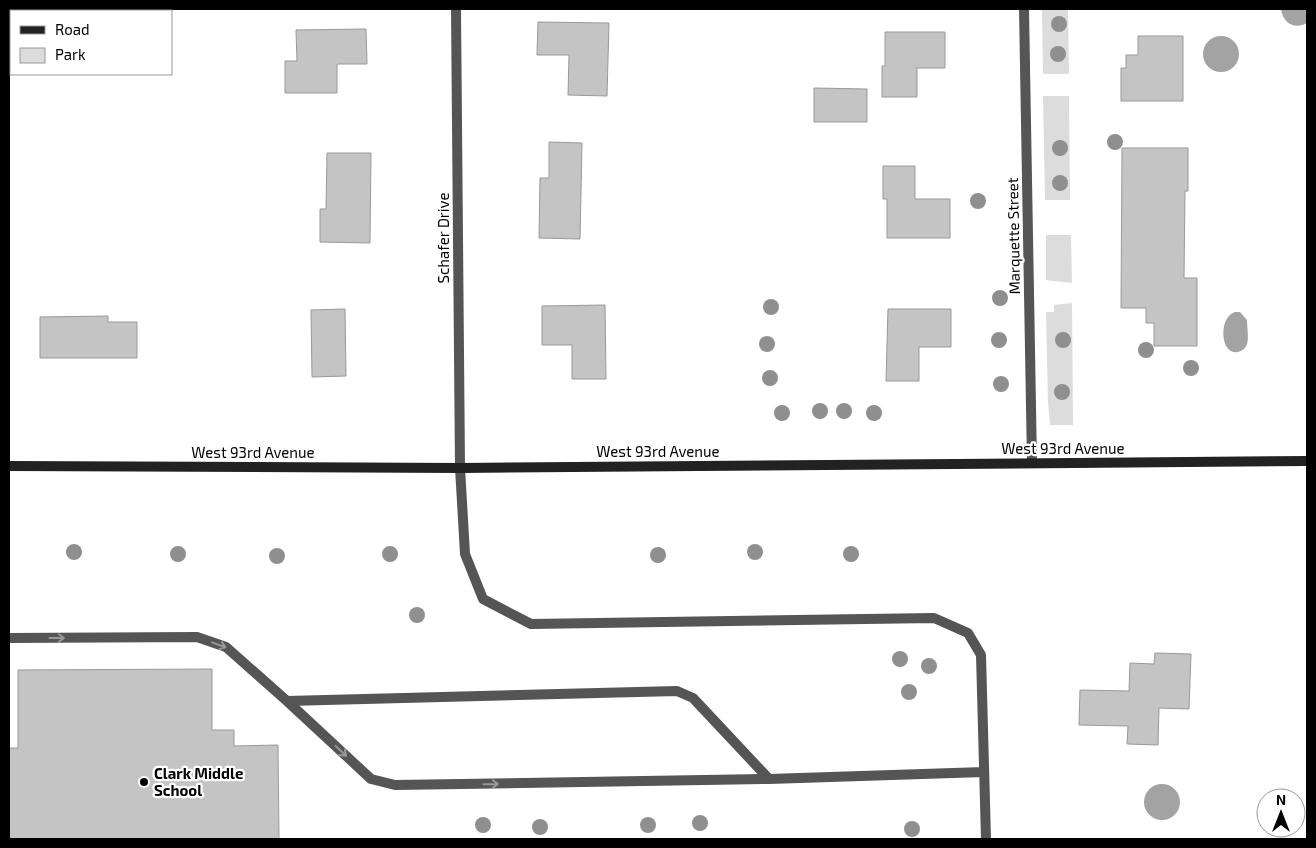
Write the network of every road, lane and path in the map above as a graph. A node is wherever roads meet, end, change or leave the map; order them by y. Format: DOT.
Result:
graph roads {
  1 [pos="456,9"];
  2 [pos="1024,9"];
  3 [pos="1307,461"];
  4 [pos="1032,463"];
  5 [pos="9,466"];
  6 [pos="460,468"];
  7 [pos="9,638"];
  8 [pos="287,701"];
  9 [pos="984,772"];
  10 [pos="769,779"];
  11 [pos="986,839"];
  1 -- 6 [label="street, Schafer Drive"];
  2 -- 4 [label="street, Marquette Street"];
  3 -- 4 [label="street, West 93rd Avenue"];
  4 -- 6 [label="street, West 93rd Avenue"];
  5 -- 6 [label="street, West 93rd Avenue"];
  6 -- 9 [label="street, Schafer Drive"];
  7 -- 8 [label="street, one-way"];
  8 -- 10 [label="street, one-way"];
  8 -- 10 [label="street"];
  9 -- 10 [label="street"];
  9 -- 11 [label="street, Schafer Drive"];
}
